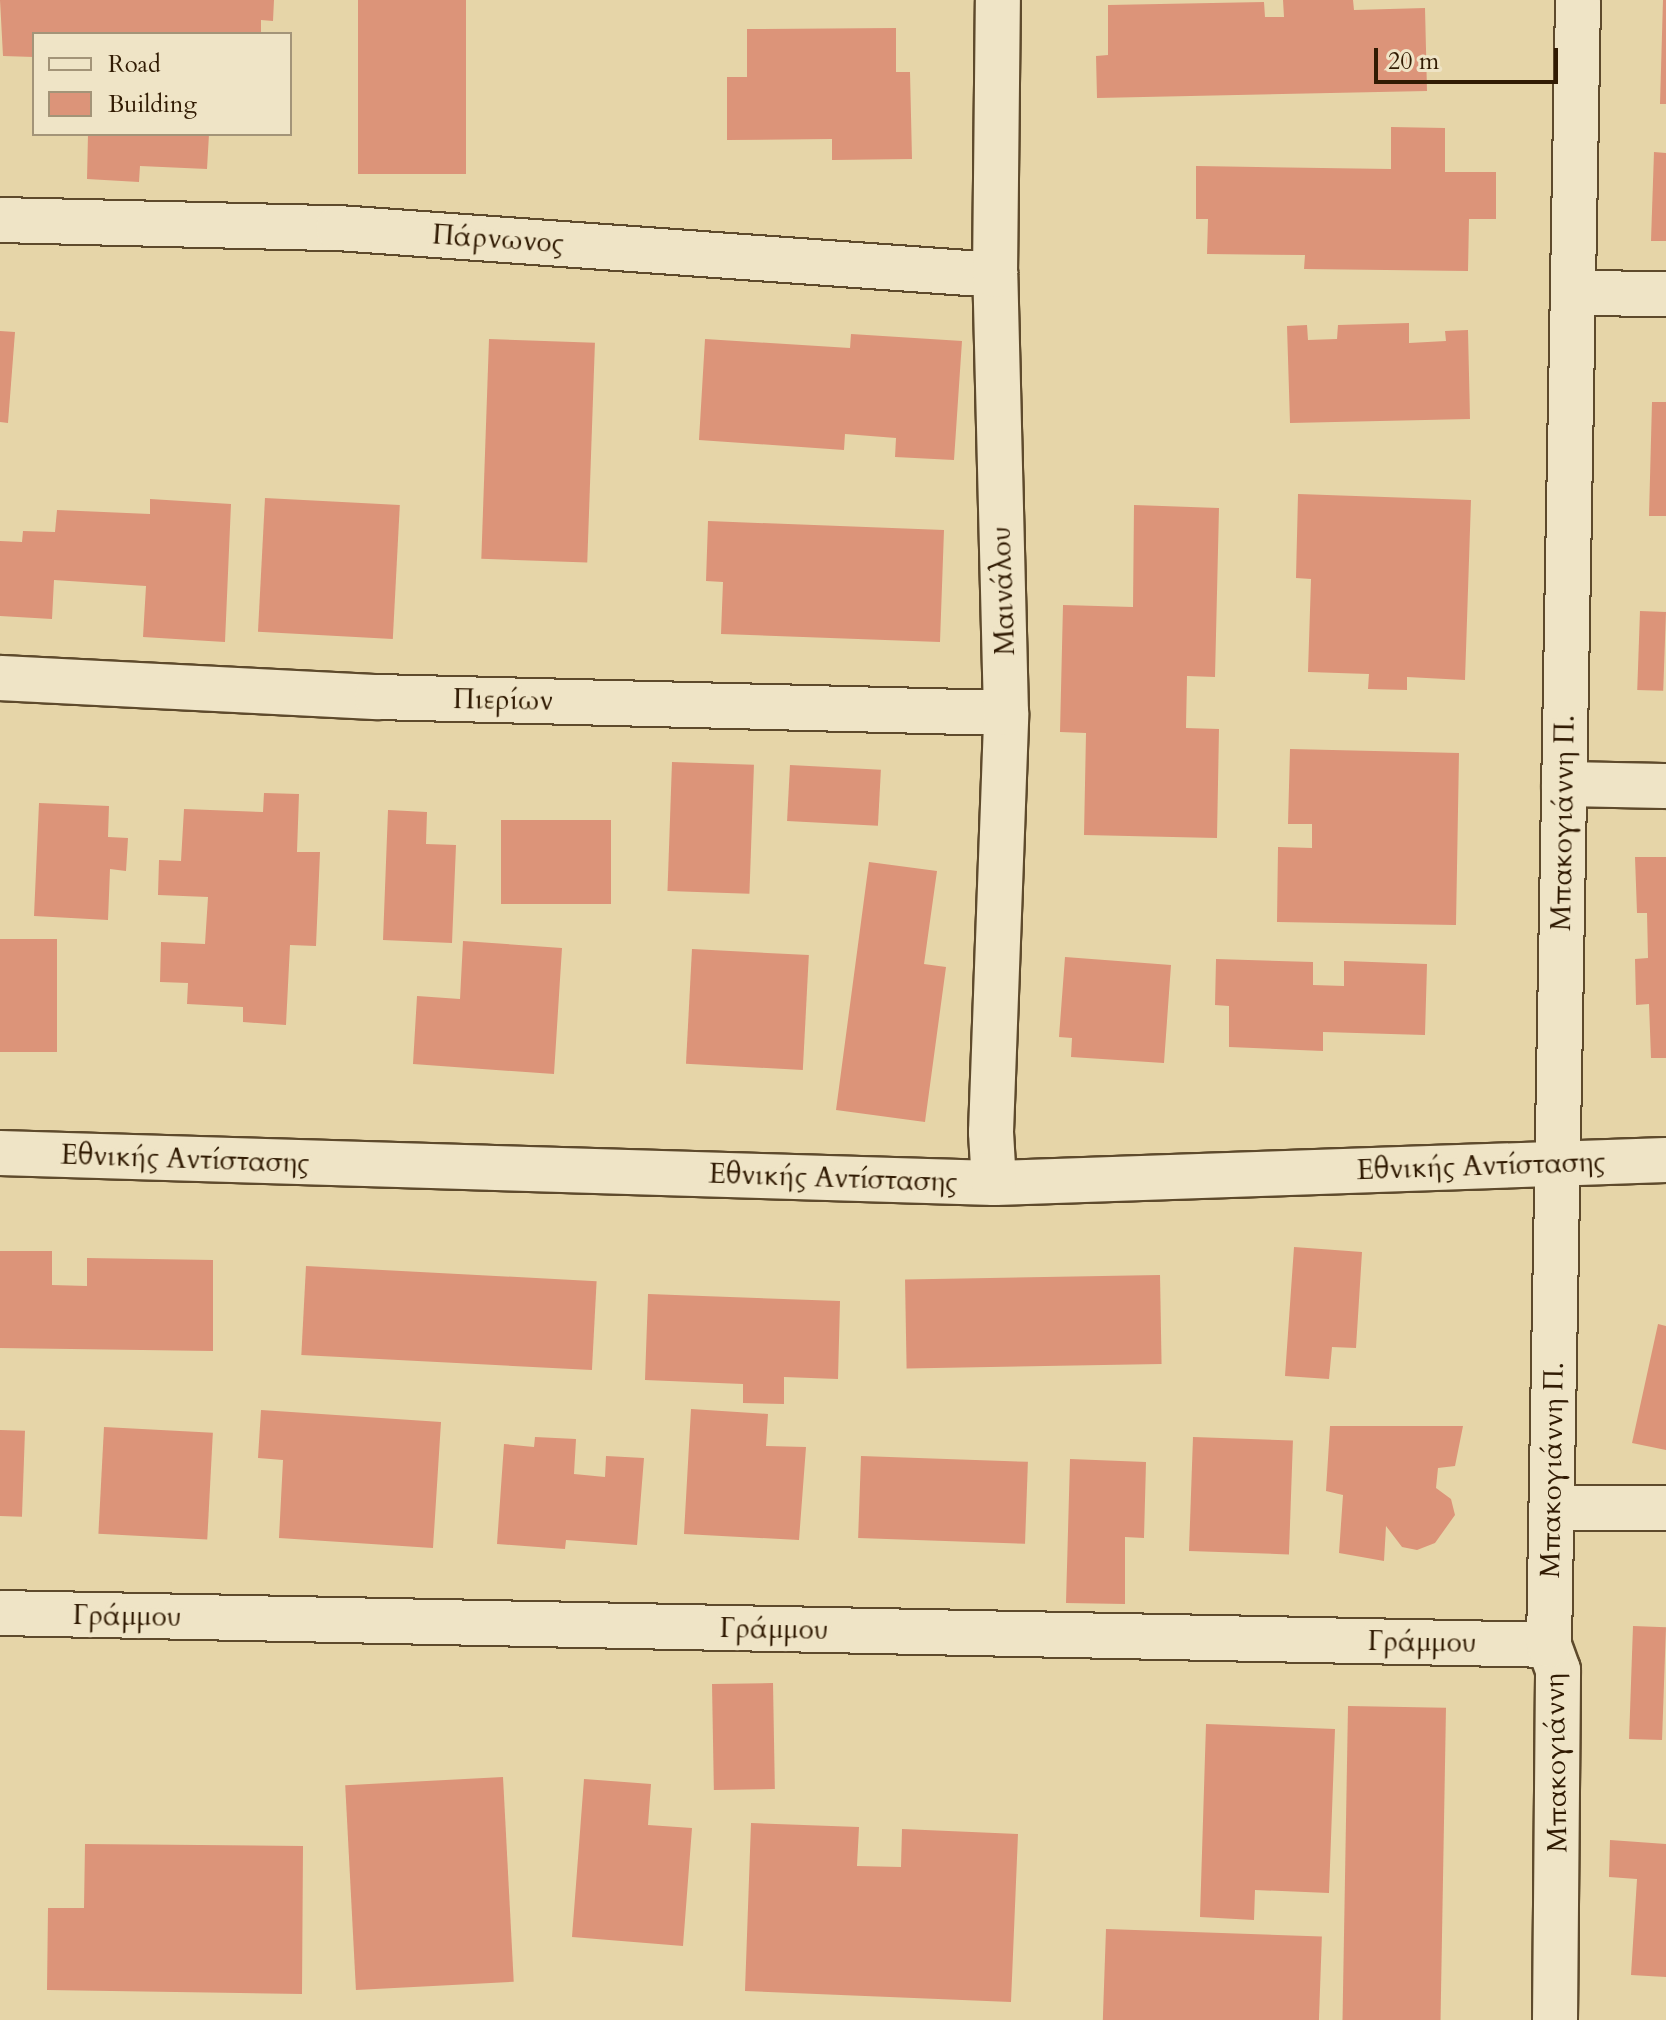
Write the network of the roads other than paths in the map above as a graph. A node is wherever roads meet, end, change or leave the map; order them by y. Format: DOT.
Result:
graph roads {
  1 [pos="998,0"];
  2 [pos="1578,0"];
  3 [pos="0,220"];
  4 [pos="995,275"];
  5 [pos="1573,293"];
  6 [pos="1666,294"];
  7 [pos="0,678"];
  8 [pos="1006,713"];
  9 [pos="1564,784"];
  10 [pos="1666,786"];
  11 [pos="0,1153"];
  12 [pos="1666,1160"];
  13 [pos="1557,1162"];
  14 [pos="994,1183"];
  15 [pos="1552,1508"];
  16 [pos="1666,1508"];
  17 [pos="0,1613"];
  18 [pos="1549,1645"];
  19 [pos="1532,2020"];
  20 [pos="1555,2020"];
  1 -- 4 [label="street, Μαινάλου"];
  2 -- 5 [label="street, Μπακογιάννη Π."];
  3 -- 4 [label="street, Πάρνωνος"];
  4 -- 8 [label="street, Μαινάλου"];
  5 -- 6 [label="street"];
  5 -- 9 [label="street, Μπακογιάννη Π."];
  7 -- 8 [label="street, Πιερίων"];
  8 -- 14 [label="street, Μαινάλου"];
  9 -- 10 [label="street"];
  9 -- 13 [label="street, Μπακογιάννη Π."];
  11 -- 14 [label="street, Εθνικής Αντίστασης"];
  12 -- 13 [label="street, Εθνικής Αντίστασης"];
  13 -- 14 [label="street, Εθνικής Αντίστασης"];
  13 -- 15 [label="street, Μπακογιάννη Π."];
  15 -- 16 [label="street"];
  15 -- 18 [label="street, Μπακογιάννη Π."];
  17 -- 18 [label="street, Γράμμου"];
  18 -- 19 [label="street, Μπακογιάννη"];
  18 -- 20 [label="street, Μπακογιάννη"];
}
